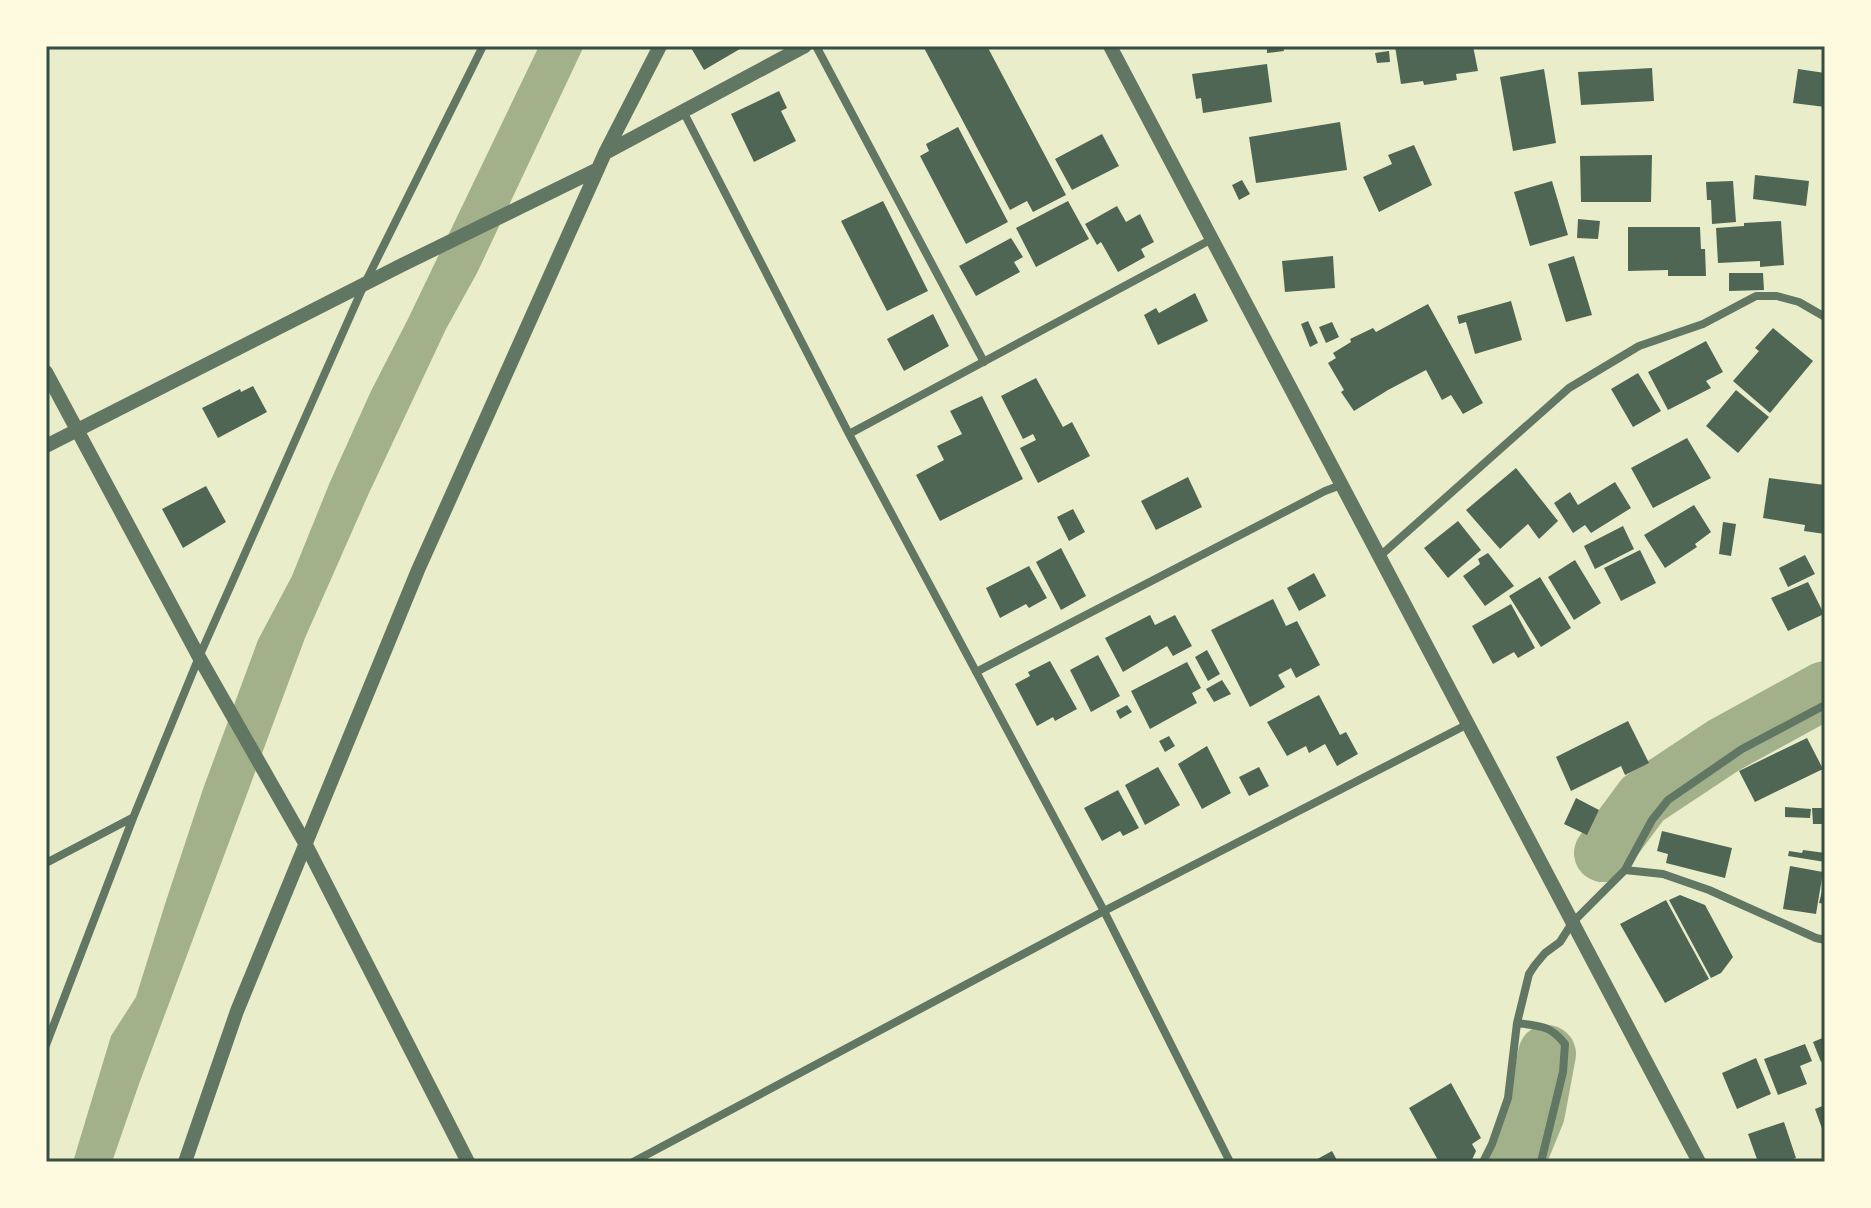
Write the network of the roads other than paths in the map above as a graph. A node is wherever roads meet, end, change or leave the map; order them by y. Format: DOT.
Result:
graph roads {
  1 [pos="483,46"];
  2 [pos="660,46"];
  3 [pos="805,46"];
  4 [pos="816,46"];
  5 [pos="1110,46"];
  6 [pos="683,111"];
  7 [pos="605,153"];
  8 [pos="598,169"];
  9 [pos="1212,239"];
  10 [pos="364,285"];
  11 [pos="1825,317"];
  12 [pos="984,362"];
  13 [pos="46,372"];
  14 [pos="76,430"];
  15 [pos="849,434"];
  16 [pos="46,446"];
  17 [pos="1341,485"];
  18 [pos="1380,556"];
  19 [pos="199,657"];
  20 [pos="976,672"];
  21 [pos="1825,705"];
  22 [pos="1468,724"];
  23 [pos="133,818"];
  24 [pos="305,843"];
  25 [pos="46,863"];
  26 [pos="1625,870"];
  27 [pos="1104,911"];
  28 [pos="1572,923"];
  29 [pos="1825,940"];
  30 [pos="1517,1023"];
  31 [pos="46,1045"];
  32 [pos="185,1162"];
  33 [pos="468,1162"];
  34 [pos="633,1162"];
  35 [pos="1230,1162"];
  36 [pos="1483,1162"];
  37 [pos="1541,1162"];
  38 [pos="1699,1162"];
  1 -- 10 [label="street"];
  2 -- 7 [label="street"];
  3 -- 6 [label="street"];
  4 -- 12 [label="street"];
  5 -- 9 [label="street"];
  6 -- 7 [label="street"];
  6 -- 15 [label="street"];
  7 -- 8 [label="street"];
  8 -- 10 [label="street"];
  8 -- 24 [label="street"];
  9 -- 12 [label="street"];
  9 -- 17 [label="street"];
  10 -- 14 [label="street"];
  10 -- 19 [label="street"];
  11 -- 18 [label="street"];
  12 -- 15 [label="street"];
  13 -- 14 [label="street"];
  14 -- 16 [label="street"];
  14 -- 19 [label="street"];
  15 -- 20 [label="street"];
  17 -- 18 [label="street"];
  17 -- 20 [label="street"];
  18 -- 22 [label="street"];
  19 -- 23 [label="street"];
  19 -- 24 [label="street"];
  20 -- 27 [label="street"];
  21 -- 26 [label="street"];
  22 -- 27 [label="street"];
  22 -- 28 [label="street"];
  23 -- 25 [label="street"];
  23 -- 31 [label="street"];
  24 -- 32 [label="street"];
  24 -- 33 [label="street"];
  26 -- 28 [label="street"];
  26 -- 29 [label="street"];
  27 -- 34 [label="street"];
  27 -- 35 [label="street"];
  28 -- 30 [label="street"];
  28 -- 38 [label="street"];
  30 -- 36 [label="street"];
  30 -- 37 [label="street"];
}
